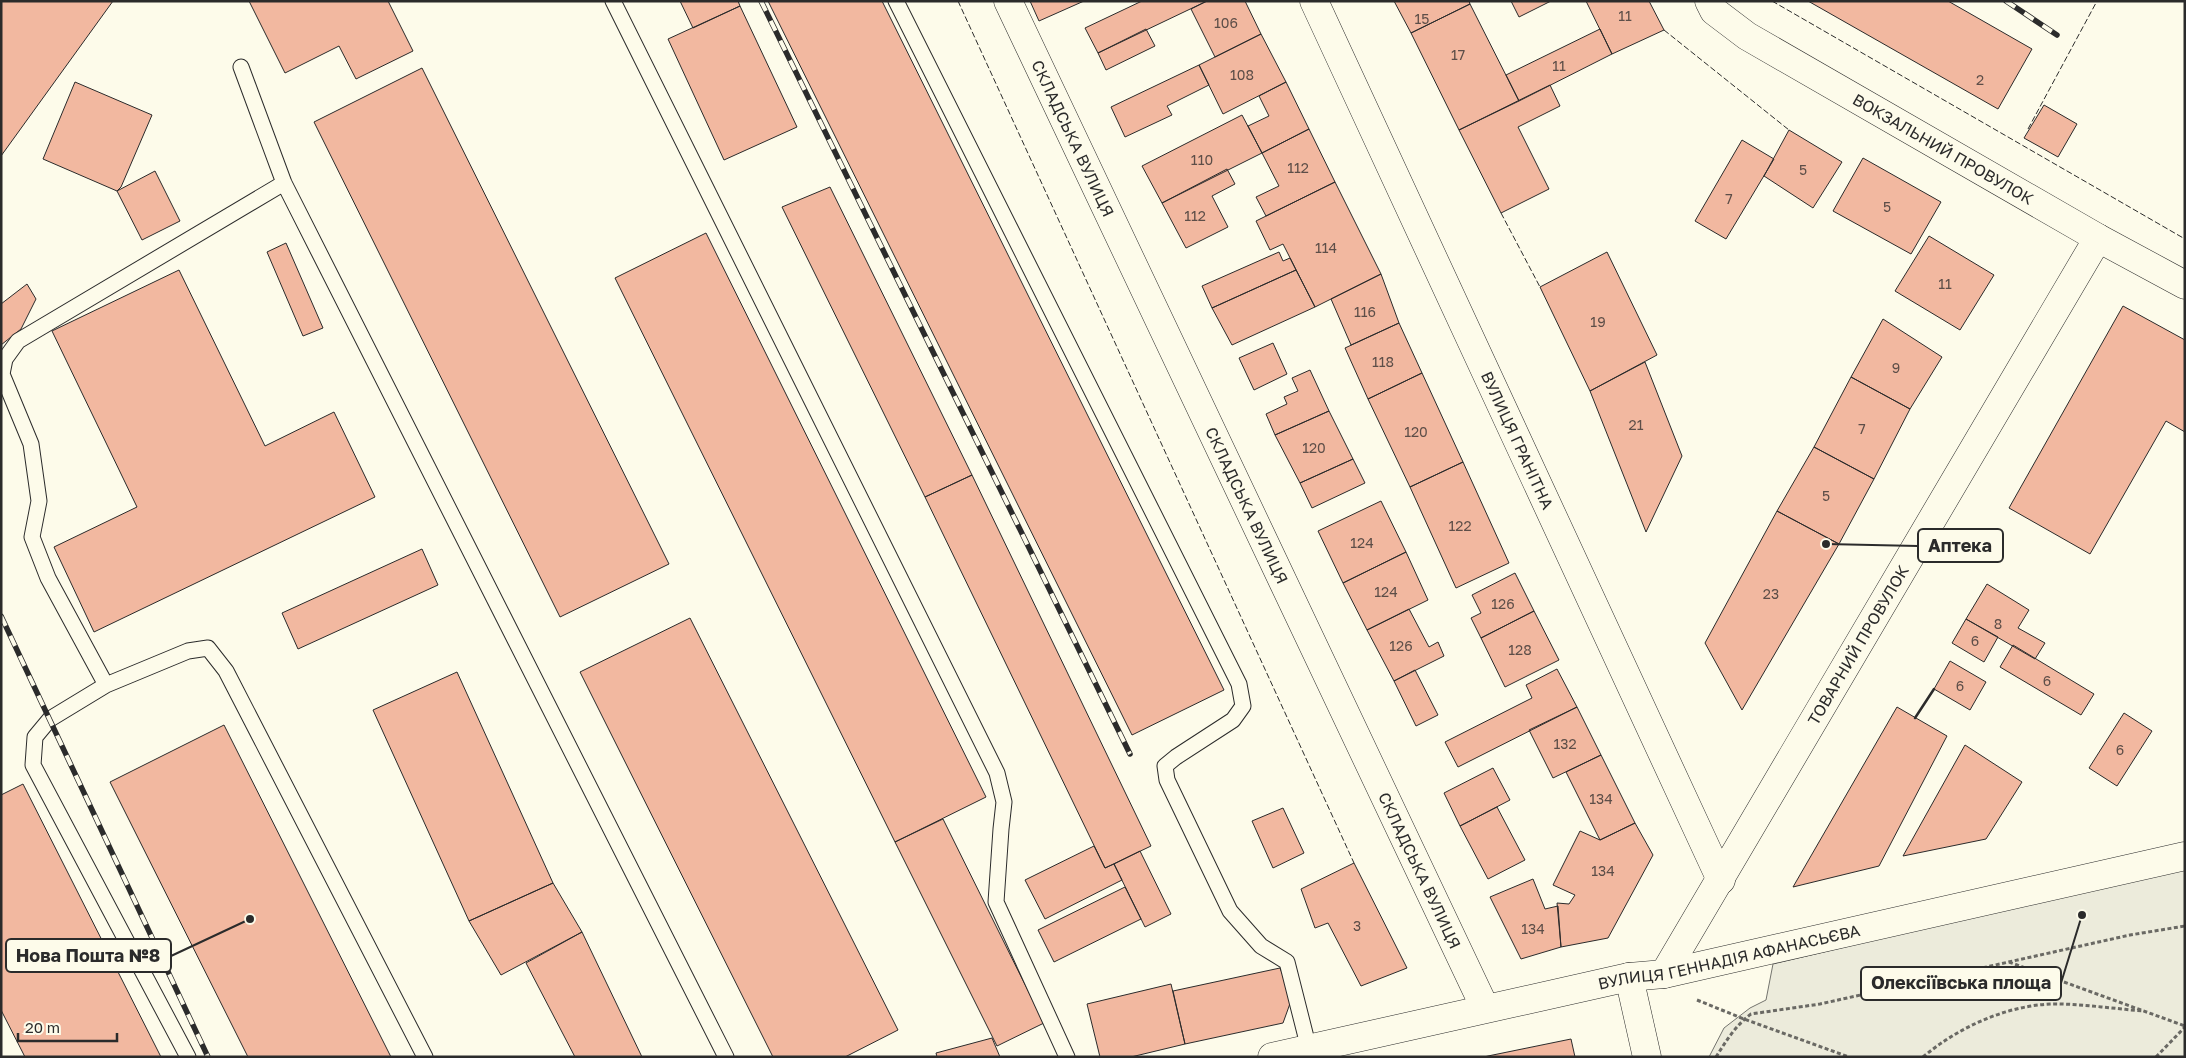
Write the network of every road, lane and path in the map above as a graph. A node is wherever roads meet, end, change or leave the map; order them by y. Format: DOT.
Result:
graph roads {
  1 [pos="613,1"];
  2 [pos="896,1"];
  3 [pos="1008,1"];
  4 [pos="1314,1"];
  5 [pos="1709,1"];
  6 [pos="241,67"];
  7 [pos="284,183"];
  8 [pos="2098,238"];
  9 [pos="2185,285"];
  10 [pos="106,685"];
  11 [pos="2185,856"];
  12 [pos="1721,880"];
  13 [pos="2185,926"];
  14 [pos="2008,962"];
  15 [pos="1664,974"];
  16 [pos="1629,977"];
  17 [pos="1485,1008"];
  18 [pos="2144,1011"];
  19 [pos="1744,1019"];
  20 [pos="2185,1026"];
  21 [pos="1309,1049"];
  22 [pos="188,1057"];
  23 [pos="425,1057"];
  24 [pos="726,1057"];
  25 [pos="1067,1057"];
  26 [pos="1272,1057"];
  27 [pos="1647,1057"];
  28 [pos="1716,1057"];
  29 [pos="1849,1057"];
  30 [pos="1923,1057"];
  31 [pos="2156,1057"];
  1 -- 25 [label="lane"];
  2 -- 21 [label="lane"];
  3 -- 17 [label="street, СКЛАДСЬКА ВУЛИЦЯ"];
  4 -- 12 [label="street, ВУЛИЦЯ ГРАНІТНА"];
  5 -- 8 [label="street, ВОКЗАЛЬНИЙ ПРОВУЛОК"];
  6 -- 7 [label="lane"];
  7 -- 10 [label="lane"];
  7 -- 24 [label="lane"];
  8 -- 9 [label="street, ВОКЗАЛЬНИЙ ПРОВУЛОК"];
  8 -- 12 [label="street, ТОВАРНИЙ ПРОВУЛОК"];
  10 -- 22 [label="lane"];
  10 -- 23 [label="lane"];
  11 -- 15 [label="street, ВУЛИЦЯ ГЕННАДІЯ АФАНАСЬЄВА"];
  12 -- 15 [label="street, ТОВАРНИЙ ПРОВУЛОК"];
  13 -- 14 [label="path"];
  14 -- 18 [label="path"];
  14 -- 19 [label="path"];
  15 -- 16 [label="street, ВУЛИЦЯ ГЕННАДІЯ АФАНАСЬЄВА"];
  15 -- 19 [label="path"];
  16 -- 17 [label="street, ВУЛИЦЯ ГЕННАДІЯ АФАНАСЬЄВА"];
  16 -- 27 [label="street"];
  17 -- 21 [label="street, ВУЛИЦЯ ГЕННАДІЯ АФАНАСЬЄВА"];
  18 -- 20 [label="path"];
  18 -- 30 [label="path"];
  19 -- 28 [label="path"];
  19 -- 29 [label="path"];
  20 -- 31 [label="path"];
  21 -- 26 [label="street, ВУЛИЦЯ ГЕННАДІЯ АФАНАСЬЄВА"];
}
